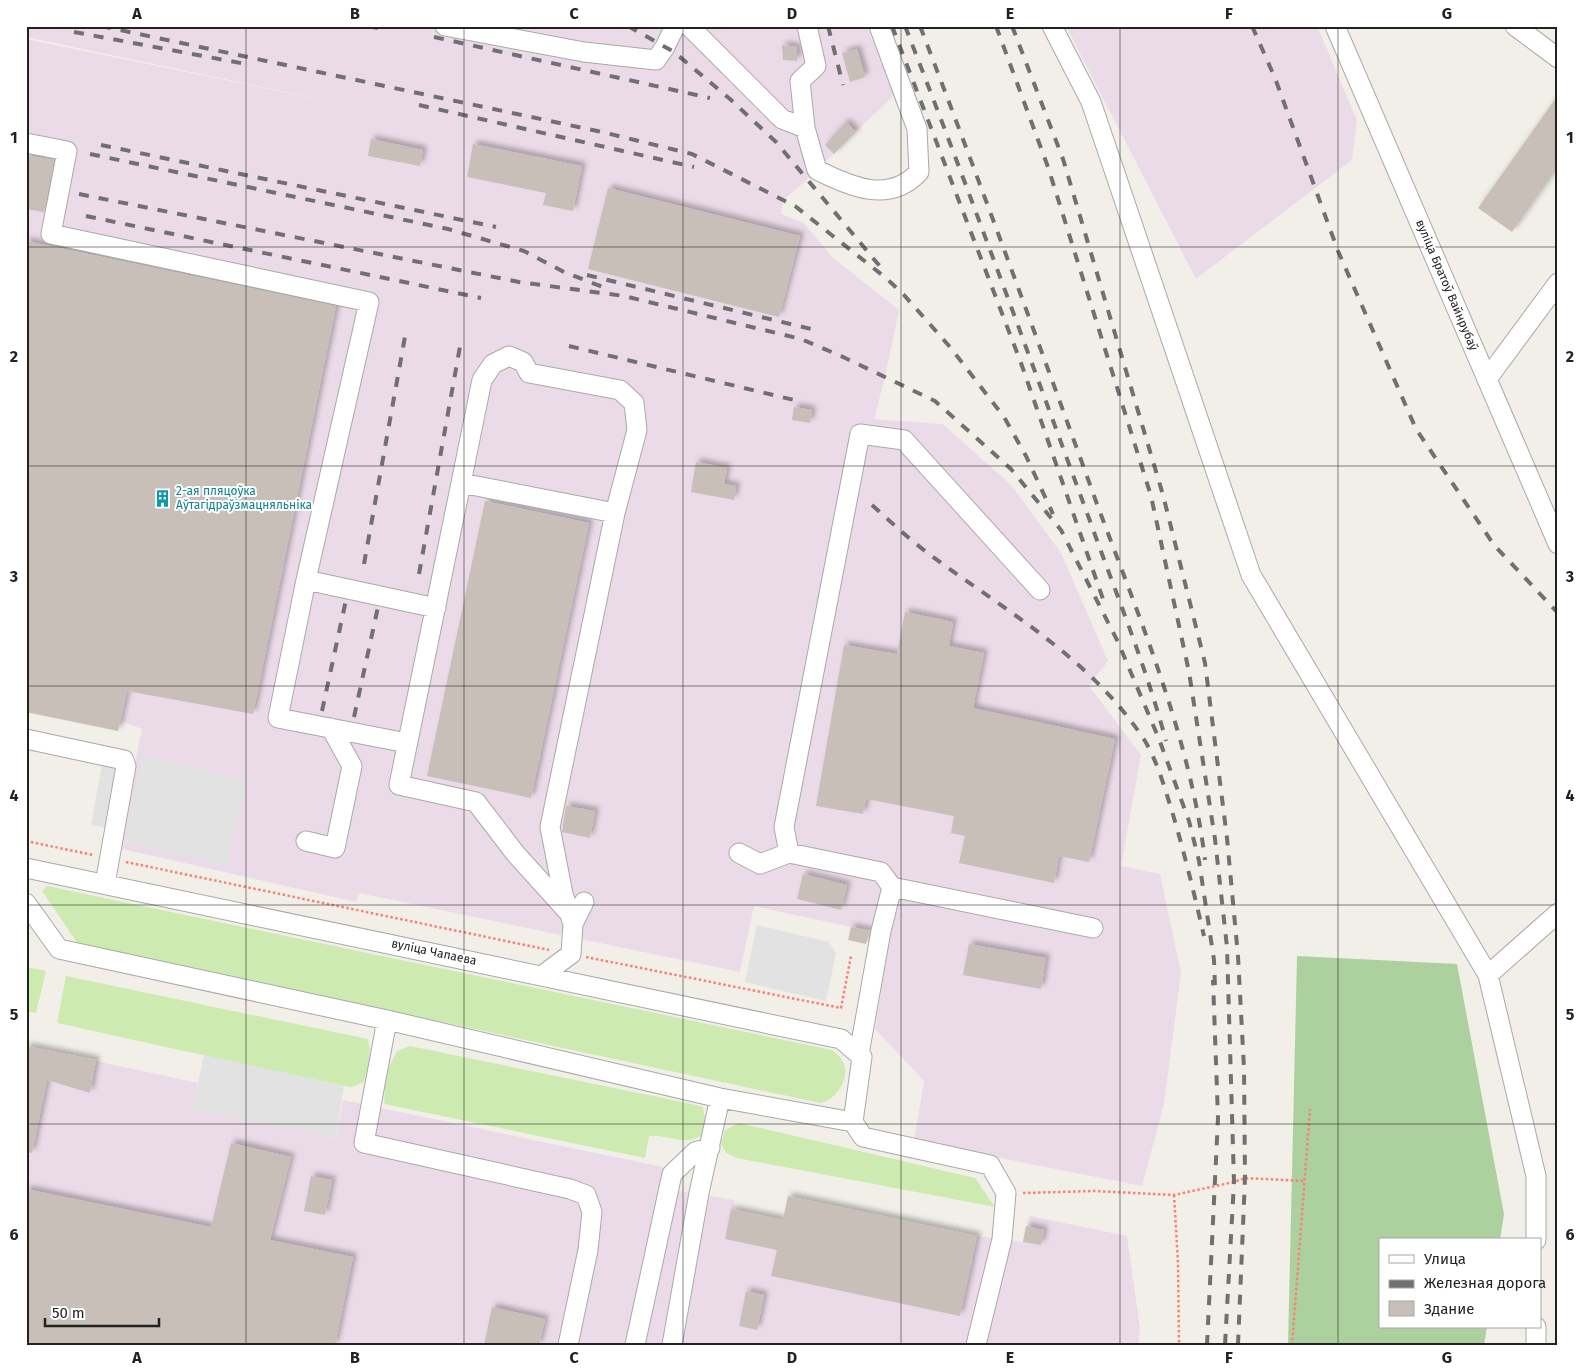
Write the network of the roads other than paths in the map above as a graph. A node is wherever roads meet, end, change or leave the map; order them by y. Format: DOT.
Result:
graph roads {
  1 [pos="675,26"];
  2 [pos="689,26"];
  3 [pos="808,26"];
  4 [pos="879,26"];
  5 [pos="1052,26"];
  6 [pos="1335,26"];
  7 [pos="1514,26"];
  8 [pos="452,27"];
  9 [pos="1558,58"];
  10 [pos="805,128"];
  11 [pos="26,143"];
  12 [pos="1558,284"];
  13 [pos="1487,379"];
  14 [pos="461,483"];
  15 [pos="615,513"];
  16 [pos="1558,544"];
  17 [pos="306,580"];
  18 [pos="1040,590"];
  19 [pos="436,608"];
  20 [pos="331,728"];
  21 [pos="26,739"];
  22 [pos="407,743"];
  23 [pos="306,841"];
  24 [pos="739,853"];
  25 [pos="789,853"];
  26 [pos="26,868"];
  27 [pos="105,884"];
  28 [pos="892,886"];
  29 [pos="584,902"];
  30 [pos="26,903"];
  31 [pos="1558,913"];
  32 [pos="571,919"];
  33 [pos="1093,928"];
  34 [pos="544,975"];
  35 [pos="1488,975"];
  36 [pos="387,1020"];
  37 [pos="858,1054"];
  38 [pos="720,1098"];
  39 [pos="853,1122"];
  40 [pos="710,1148"];
  41 [pos="1536,1238"];
  42 [pos="1536,1328"];
  43 [pos="568,1345"];
  44 [pos="635,1345"];
  45 [pos="672,1345"];
  46 [pos="976,1345"];
  47 [pos="1536,1345"];
  1 -- 8 [label="street"];
  2 -- 10 [label="street"];
  3 -- 10 [label="street"];
  4 -- 10 [label="street"];
  5 -- 35 [label="street"];
  6 -- 13 [label="street, вуліца Братоў Вайнрубаў"];
  7 -- 9 [label="street"];
  11 -- 17 [label="street"];
  12 -- 13 [label="street"];
  13 -- 16 [label="street, вуліца Братоў Вайнрубаў"];
  14 -- 15 [label="street"];
  14 -- 15 [label="street"];
  14 -- 19 [label="street"];
  15 -- 32 [label="street"];
  17 -- 19 [label="street"];
  17 -- 20 [label="street"];
  18 -- 25 [label="street"];
  19 -- 22 [label="street"];
  20 -- 22 [label="street"];
  20 -- 23 [label="street"];
  21 -- 27 [label="street"];
  22 -- 32 [label="street"];
  24 -- 25 [label="street"];
  25 -- 28 [label="street"];
  26 -- 27 [label="street, вуліца Чапаева"];
  27 -- 34 [label="street, вуліца Чапаева"];
  28 -- 33 [label="street"];
  28 -- 37 [label="street"];
  29 -- 32 [label="street"];
  30 -- 36 [label="street"];
  31 -- 35 [label="street"];
  32 -- 34 [label="street"];
  34 -- 37 [label="street, вуліца Чапаева"];
  35 -- 41 [label="street"];
  36 -- 38 [label="street"];
  36 -- 43 [label="street"];
  37 -- 39 [label="street"];
  38 -- 39 [label="street"];
  38 -- 40 [label="street"];
  39 -- 46 [label="street"];
  40 -- 44 [label="street"];
  40 -- 45 [label="street"];
  42 -- 47 [label="street"];
}
